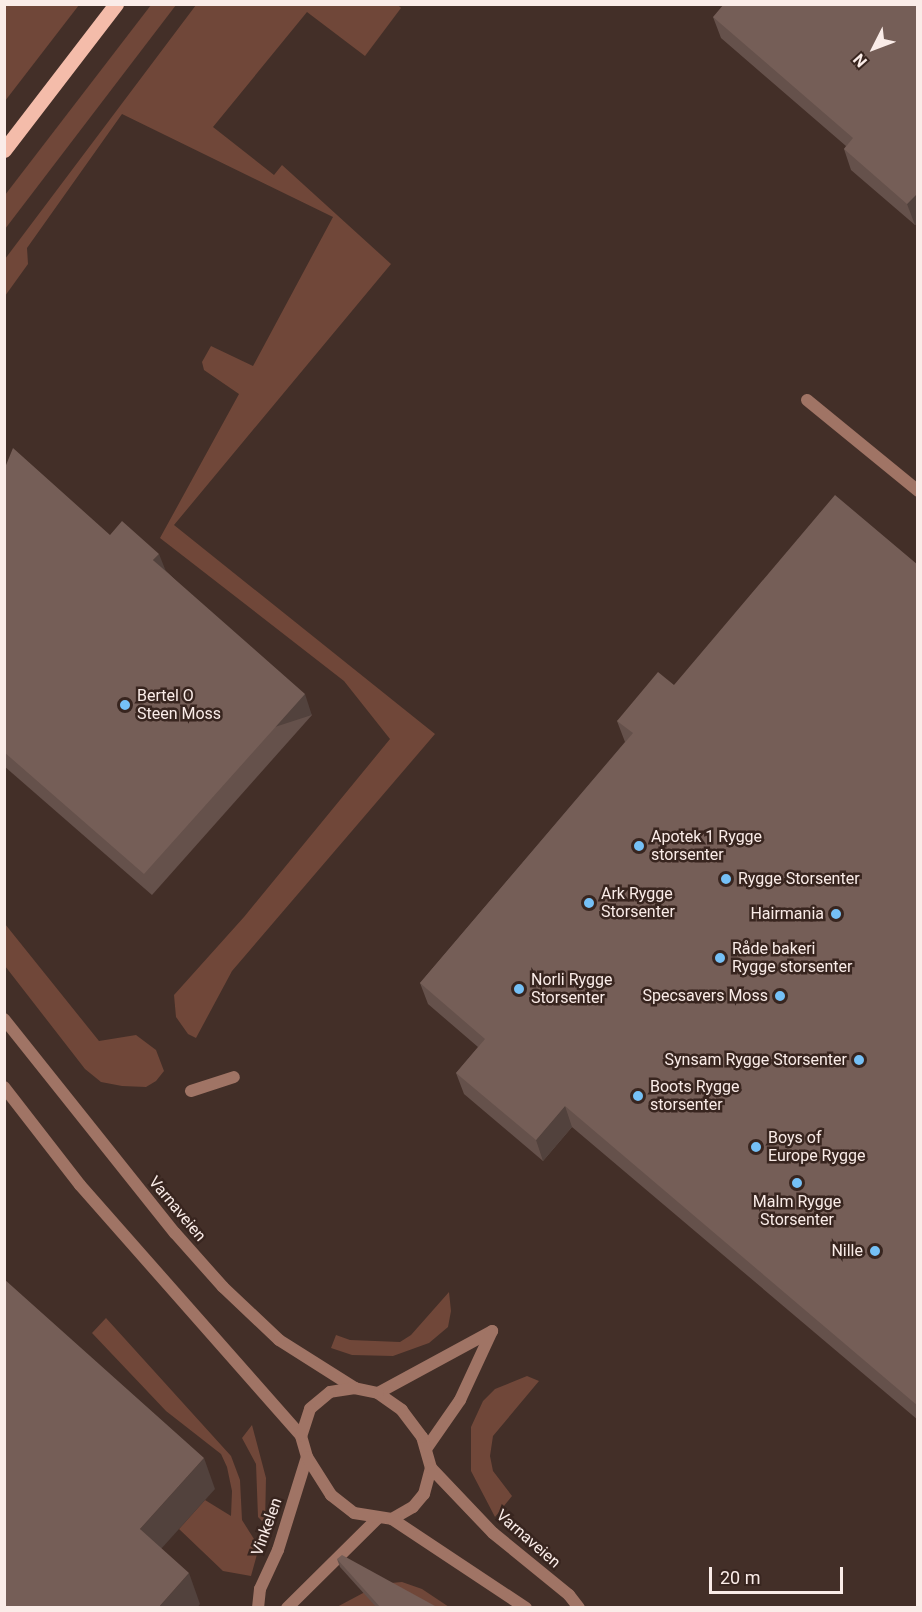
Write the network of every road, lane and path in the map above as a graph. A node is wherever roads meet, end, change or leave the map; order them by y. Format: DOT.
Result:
graph roads {
  1 [pos="116,4"];
  2 [pos="4,150"];
  3 [pos="807,400"];
  4 [pos="918,491"];
  5 [pos="4,1019"];
  6 [pos="234,1077"];
  7 [pos="4,1088"];
  8 [pos="191,1091"];
  9 [pos="355,1388"];
  10 [pos="378,1393"];
  11 [pos="301,1436"];
  12 [pos="426,1449"];
  13 [pos="307,1457"];
  14 [pos="431,1468"];
  15 [pos="377,1519"];
  16 [pos="392,1519"];
  17 [pos="258,1608"];
  18 [pos="287,1608"];
  19 [pos="526,1608"];
  20 [pos="579,1608"];
  1 -- 2 [label="main road"];
  3 -- 4 [label="street"];
  5 -- 9 [label="street, Varnaveien"];
  6 -- 8 [label="street"];
  7 -- 11 [label="street"];
  9 -- 10 [label="street, Varnaveien"];
  9 -- 11 [label="street, Varnaveien"];
  10 -- 12 [label="street, Varnaveien"];
  10 -- 12 [label="street"];
  11 -- 13 [label="street"];
  12 -- 14 [label="street, Varnaveien"];
  13 -- 15 [label="street"];
  13 -- 17 [label="street, Vinkelen"];
  14 -- 16 [label="street"];
  14 -- 20 [label="street, Varnaveien"];
  15 -- 16 [label="street"];
  15 -- 18 [label="street"];
  16 -- 19 [label="street"];
}
